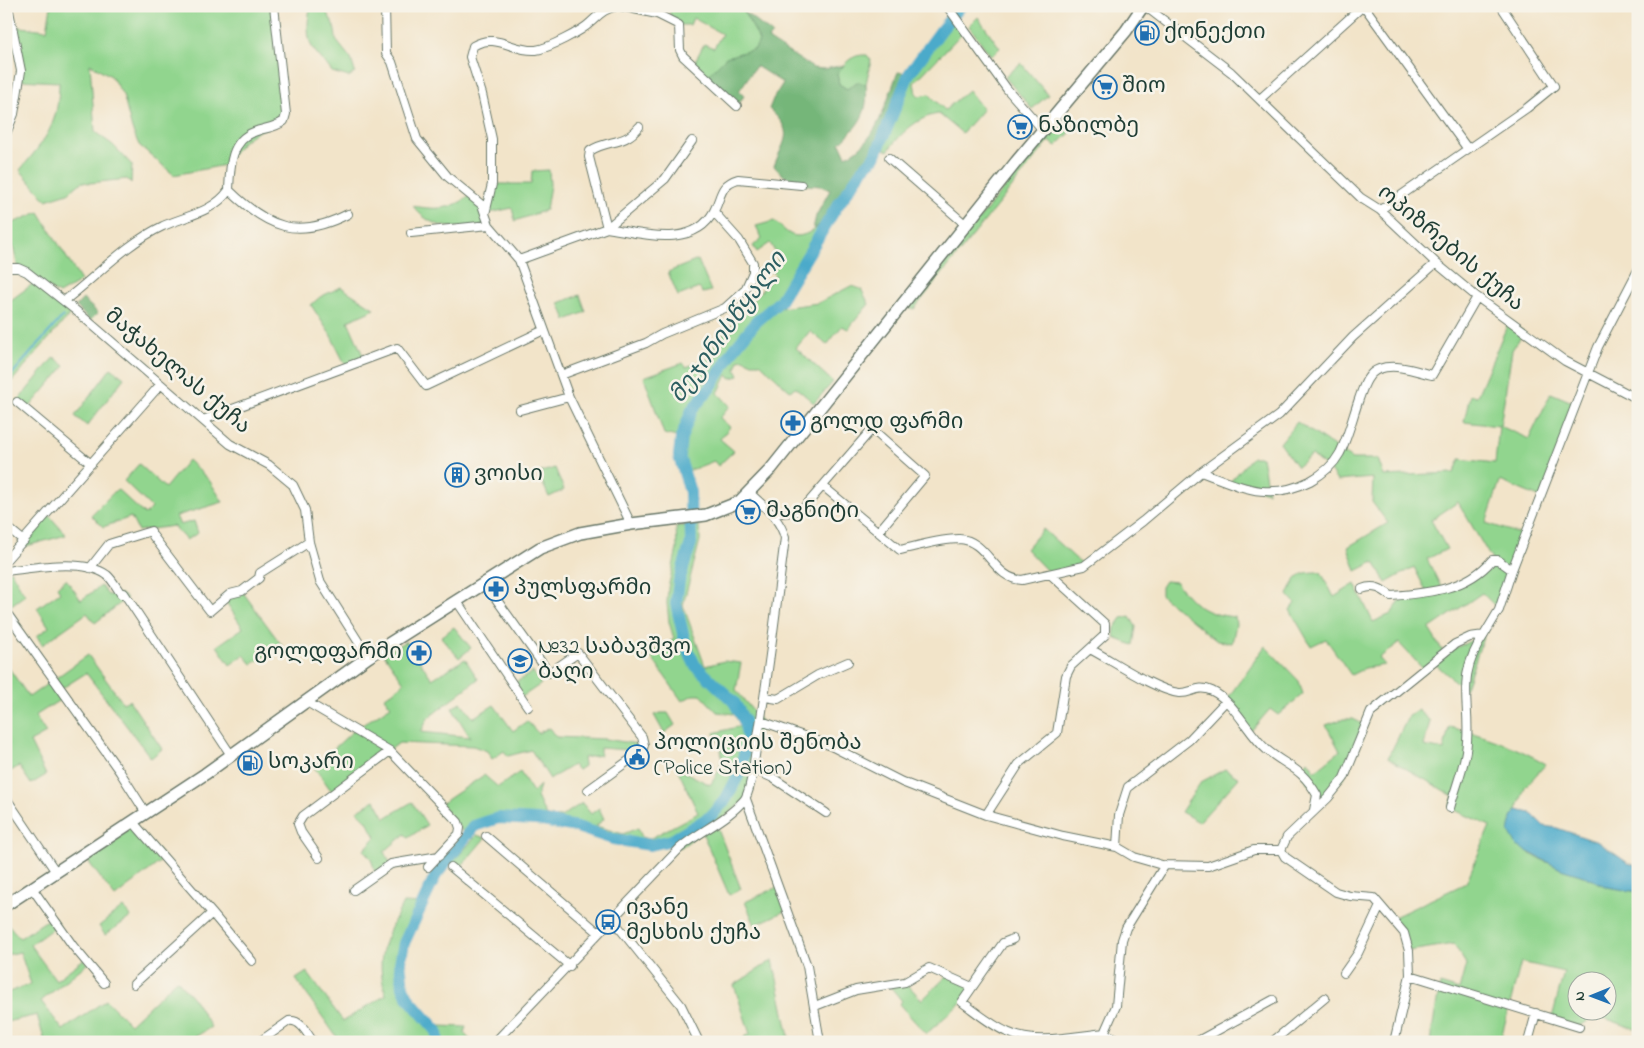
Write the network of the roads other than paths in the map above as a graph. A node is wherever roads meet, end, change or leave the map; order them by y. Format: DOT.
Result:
graph roads {
  1 [pos="8,6"];
  2 [pos="274,6"];
  3 [pos="385,6"];
  4 [pos="618,6"];
  5 [pos="1144,6"];
  6 [pos="1364,6"];
  7 [pos="1501,6"];
  8 [pos="948,8"];
  9 [pos="1260,99"];
  10 [pos="737,106"];
  11 [pos="639,127"];
  12 [pos="1043,130"];
  13 [pos="6,134"];
  14 [pos="692,141"];
  15 [pos="1467,148"];
  16 [pos="889,158"];
  17 [pos="802,185"];
  18 [pos="229,190"];
  19 [pos="1380,210"];
  20 [pos="714,212"];
  21 [pos="348,214"];
  22 [pos="485,214"];
  23 [pos="489,225"];
  24 [pos="966,225"];
  25 [pos="608,228"];
  26 [pos="411,233"];
  27 [pos="519,260"];
  28 [pos="1436,263"];
  29 [pos="6,268"];
  30 [pos="1638,270"];
  31 [pos="1477,297"];
  32 [pos="64,301"];
  33 [pos="544,330"];
  34 [pos="1588,372"];
  35 [pos="561,375"];
  36 [pos="160,384"];
  37 [pos="569,397"];
  38 [pos="1638,399"];
  39 [pos="17,402"];
  40 [pos="520,410"];
  41 [pos="203,420"];
  42 [pos="91,464"];
  43 [pos="1201,472"];
  44 [pos="824,487"];
  45 [pos="750,494"];
  46 [pos="772,514"];
  47 [pos="631,524"];
  48 [pos="6,526"];
  49 [pos="878,531"];
  50 [pos="24,541"];
  51 [pos="309,542"];
  52 [pos="6,560"];
  53 [pos="90,568"];
  54 [pos="1512,570"];
  55 [pos="6,571"];
  56 [pos="1050,574"];
  57 [pos="484,582"];
  58 [pos="1362,588"];
  59 [pos="456,600"];
  60 [pos="6,612"];
  61 [pos="1484,635"];
  62 [pos="1090,649"];
  63 [pos="368,657"];
  64 [pos="848,662"];
  65 [pos="765,696"];
  66 [pos="305,701"];
  67 [pos="1224,702"];
  68 [pos="528,707"];
  69 [pos="761,721"];
  70 [pos="390,751"];
  71 [pos="231,755"];
  72 [pos="753,769"];
  73 [pos="588,790"];
  74 [pos="6,798"];
  75 [pos="746,799"];
  76 [pos="1450,808"];
  77 [pos="1314,810"];
  78 [pos="146,813"];
  79 [pos="826,813"];
  80 [pos="986,815"];
  81 [pos="133,822"];
  82 [pos="486,836"];
  83 [pos="1117,847"];
  84 [pos="1282,850"];
  85 [pos="439,856"];
  86 [pos="319,858"];
  87 [pos="1165,865"];
  88 [pos="428,867"];
  89 [pos="451,867"];
  90 [pos="56,872"];
  91 [pos="32,888"];
  92 [pos="354,890"];
  93 [pos="6,905"];
  94 [pos="1380,906"];
  95 [pos="212,913"];
  96 [pos="613,920"];
  97 [pos="599,933"];
  98 [pos="1013,939"];
  99 [pos="252,960"];
  100 [pos="570,966"];
  101 [pos="1344,973"];
  102 [pos="1410,975"];
  103 [pos="104,983"];
  104 [pos="134,984"];
  105 [pos="972,987"];
  106 [pos="1325,998"];
  107 [pos="1273,1000"];
  108 [pos="815,1006"];
  109 [pos="1536,1014"];
  110 [pos="1579,1026"];
  111 [pos="1104,1033"];
  112 [pos="259,1042"];
  113 [pos="313,1042"];
  114 [pos="495,1042"];
  115 [pos="699,1042"];
  116 [pos="820,1042"];
  117 [pos="1124,1042"];
  118 [pos="1196,1042"];
  119 [pos="1272,1042"];
  120 [pos="1394,1042"];
  121 [pos="1528,1042"];
  1 -- 13 [label="street"];
  2 -- 18 [label="street"];
  3 -- 22 [label="street"];
  4 -- 10 [label="street"];
  4 -- 22 [label="street"];
  5 -- 9 [label="street, ოპიზრების ქუჩა"];
  5 -- 12 [label="highway"];
  6 -- 9 [label="street"];
  6 -- 15 [label="street"];
  7 -- 15 [label="street"];
  8 -- 12 [label="street"];
  9 -- 19 [label="street, ოპიზრების ქუჩა"];
  11 -- 25 [label="street"];
  12 -- 24 [label="highway"];
  14 -- 25 [label="street"];
  15 -- 19 [label="street"];
  16 -- 24 [label="street"];
  17 -- 20 [label="street"];
  18 -- 21 [label="street"];
  18 -- 32 [label="street"];
  19 -- 28 [label="street, ოპიზრების ქუჩა"];
  20 -- 25 [label="street"];
  20 -- 35 [label="street"];
  22 -- 23 [label="street"];
  23 -- 26 [label="street"];
  23 -- 27 [label="street"];
  24 -- 45 [label="highway"];
  25 -- 27 [label="street"];
  27 -- 33 [label="street"];
  28 -- 31 [label="street, ოპიზრების ქუჩა"];
  28 -- 43 [label="street"];
  29 -- 32 [label="street, მაჭახელას ქუჩა"];
  30 -- 34 [label="street"];
  31 -- 34 [label="street, ოპიზრების ქუჩა"];
  31 -- 43 [label="street"];
  32 -- 36 [label="street, მაჭახელას ქუჩა"];
  33 -- 35 [label="street"];
  33 -- 41 [label="street"];
  34 -- 38 [label="street, ოპიზრების ქუჩა"];
  34 -- 54 [label="street"];
  35 -- 37 [label="street"];
  36 -- 41 [label="street, მაჭახელას ქუჩა"];
  36 -- 42 [label="street"];
  37 -- 40 [label="street"];
  37 -- 47 [label="street"];
  39 -- 42 [label="street"];
  41 -- 51 [label="street, მაჭახელას ქუჩა"];
  42 -- 50 [label="street"];
  43 -- 56 [label="street"];
  44 -- 46 [label="street"];
  44 -- 49 [label="street"];
  44 -- 49 [label="street"];
  45 -- 46 [label="street"];
  45 -- 47 [label="highway"];
  46 -- 65 [label="street"];
  47 -- 57 [label="highway"];
  48 -- 50 [label="street"];
  49 -- 56 [label="street"];
  50 -- 52 [label="street"];
  51 -- 53 [label="street"];
  51 -- 63 [label="street, მაჭახელას ქუჩა"];
  53 -- 55 [label="street"];
  53 -- 71 [label="street"];
  54 -- 58 [label="street"];
  54 -- 61 [label="street"];
  56 -- 62 [label="street"];
  57 -- 59 [label="highway"];
  57 -- 73 [label="street"];
  59 -- 63 [label="highway"];
  59 -- 68 [label="street"];
  60 -- 78 [label="street"];
  61 -- 76 [label="street"];
  61 -- 77 [label="street"];
  62 -- 67 [label="street"];
  62 -- 80 [label="street"];
  63 -- 66 [label="highway"];
  64 -- 65 [label="street"];
  65 -- 69 [label="street"];
  66 -- 70 [label="street"];
  66 -- 71 [label="highway"];
  67 -- 77 [label="street"];
  67 -- 83 [label="street"];
  69 -- 72 [label="street"];
  69 -- 80 [label="street"];
  70 -- 85 [label="street"];
  70 -- 86 [label="street"];
  71 -- 78 [label="highway"];
  72 -- 75 [label="street"];
  72 -- 79 [label="street"];
  74 -- 90 [label="street"];
  75 -- 96 [label="street"];
  75 -- 108 [label="street"];
  77 -- 84 [label="street"];
  78 -- 81 [label="highway"];
  80 -- 83 [label="street"];
  81 -- 90 [label="highway"];
  81 -- 95 [label="street"];
  82 -- 97 [label="street"];
  83 -- 87 [label="street"];
  84 -- 87 [label="street"];
  84 -- 94 [label="street"];
  85 -- 88 [label="street"];
  85 -- 92 [label="street"];
  87 -- 111 [label="street"];
  89 -- 100 [label="street"];
  90 -- 91 [label="highway"];
  91 -- 93 [label="highway"];
  91 -- 103 [label="street"];
  94 -- 101 [label="street"];
  94 -- 102 [label="street"];
  95 -- 99 [label="street"];
  95 -- 104 [label="street"];
  96 -- 97 [label="street"];
  96 -- 115 [label="street"];
  97 -- 100 [label="street"];
  98 -- 105 [label="street"];
  100 -- 114 [label="street"];
  102 -- 109 [label="street"];
  102 -- 120 [label="street"];
  105 -- 108 [label="street"];
  105 -- 111 [label="street"];
  106 -- 119 [label="street"];
  107 -- 118 [label="street"];
  108 -- 116 [label="street"];
  109 -- 110 [label="street"];
  109 -- 121 [label="street"];
  111 -- 117 [label="street"];
  112 -- 113 [label="street"];
}
